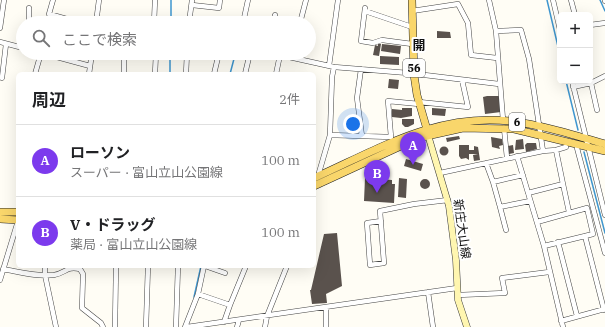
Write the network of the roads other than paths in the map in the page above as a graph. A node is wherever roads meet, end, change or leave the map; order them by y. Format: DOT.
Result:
graph roads {
  1 [pos="4,0"];
  2 [pos="53,0"];
  3 [pos="99,0"];
  4 [pos="154,0"];
  5 [pos="220,0"];
  6 [pos="248,0"];
  7 [pos="306,0"];
  8 [pos="338,0"];
  9 [pos="412,0"];
  10 [pos="489,0"];
  11 [pos="553,0"];
  12 [pos="571,0"];
  13 [pos="192,3"];
  14 [pos="29,8"];
  15 [pos="412,10"];
  16 [pos="574,12"];
  17 [pos="29,16"];
  18 [pos="56,16"];
  19 [pos="97,16"];
  20 [pos="154,16"];
  21 [pos="190,16"];
  22 [pos="245,16"];
  23 [pos="302,16"];
  24 [pos="557,17"];
  25 [pos="605,23"];
  26 [pos="593,25"];
  27 [pos="412,27"];
  28 [pos="0,28"];
  29 [pos="496,31"];
  30 [pos="0,42"];
  31 [pos="6,44"];
  32 [pos="412,44"];
  33 [pos="16,46"];
  34 [pos="497,58"];
  35 [pos="39,60"];
  36 [pos="67,60"];
  37 [pos="91,60"];
  38 [pos="124,60"];
  39 [pos="156,60"];
  40 [pos="187,60"];
  41 [pos="217,60"];
  42 [pos="248,60"];
  43 [pos="279,60"];
  44 [pos="309,60"];
  45 [pos="90,66"];
  46 [pos="332,67"];
  47 [pos="362,69"];
  48 [pos="36,72"];
  49 [pos="89,72"];
  50 [pos="124,72"];
  51 [pos="155,72"];
  52 [pos="186,72"];
  53 [pos="214,72"];
  54 [pos="245,72"];
  55 [pos="276,72"];
  56 [pos="414,74"];
  57 [pos="605,76"];
  58 [pos="2,78"];
  59 [pos="462,80"];
  60 [pos="593,81"];
  61 [pos="499,84"];
  62 [pos="572,84"];
  63 [pos="583,84"];
  64 [pos="590,84"];
  65 [pos="573,87"];
  66 [pos="419,103"];
  67 [pos="597,110"];
  68 [pos="503,120"];
  69 [pos="504,128"];
  70 [pos="540,131"];
  71 [pos="427,132"];
  72 [pos="330,135"];
  73 [pos="362,136"];
  74 [pos="585,138"];
  75 [pos="605,144"];
  76 [pos="588,146"];
  77 [pos="566,147"];
  78 [pos="577,148"];
  79 [pos="556,150"];
  80 [pos="543,151"];
  81 [pos="605,151"];
  82 [pos="517,156"];
  83 [pos="507,158"];
  84 [pos="486,163"];
  85 [pos="440,173"];
  86 [pos="523,175"];
  87 [pos="316,180"];
  88 [pos="493,182"];
  89 [pos="316,183"];
  90 [pos="563,184"];
  91 [pos="528,194"];
  92 [pos="448,200"];
  93 [pos="530,201"];
  94 [pos="603,201"];
  95 [pos="500,207"];
  96 [pos="0,212"];
  97 [pos="16,212"];
  98 [pos="569,212"];
  99 [pos="605,216"];
  100 [pos="0,219"];
  101 [pos="16,220"];
  102 [pos="381,221"];
  103 [pos="537,222"];
  104 [pos="16,227"];
  105 [pos="506,230"];
  106 [pos="585,236"];
  107 [pos="558,242"];
  108 [pos="544,246"];
  109 [pos="605,253"];
  110 [pos="45,268"];
  111 [pos="116,268"];
  112 [pos="148,268"];
  113 [pos="178,268"];
  114 [pos="204,268"];
  115 [pos="210,268"];
  116 [pos="245,268"];
  117 [pos="286,268"];
  118 [pos="3,269"];
  119 [pos="549,272"];
  120 [pos="225,273"];
  121 [pos="45,275"];
  122 [pos="0,280"];
  123 [pos="457,288"];
  124 [pos="428,292"];
  125 [pos="198,294"];
  126 [pos="458,295"];
  127 [pos="230,305"];
  128 [pos="326,307"];
  129 [pos="604,310"];
  130 [pos="267,316"];
  131 [pos="577,316"];
  132 [pos="239,320"];
  133 [pos="561,321"];
  134 [pos="224,322"];
  135 [pos="210,325"];
  136 [pos="56,327"];
  137 [pos="102,327"];
  138 [pos="115,327"];
  139 [pos="146,327"];
  140 [pos="176,327"];
  141 [pos="186,327"];
  142 [pos="236,327"];
  143 [pos="266,327"];
  144 [pos="326,327"];
  145 [pos="433,327"];
  146 [pos="467,327"];
  147 [pos="563,327"];
  1 -- 28 [label="street"];
  2 -- 18 [label="street"];
  3 -- 19 [label="street"];
  4 -- 20 [label="street"];
  5 -- 13 [label="street"];
  6 -- 22 [label="street"];
  7 -- 23 [label="street"];
  8 -- 46 [label="street"];
  9 -- 15 [label="main road, 56"];
  10 -- 29 [label="street"];
  11 -- 24 [label="street"];
  12 -- 16 [label="street"];
  13 -- 21 [label="street"];
  14 -- 17 [label="street"];
  15 -- 27 [label="main road, 56"];
  15 -- 34 [label="street"];
  25 -- 26 [label="street"];
  27 -- 32 [label="main road, 56"];
  27 -- 32 [label="street"];
  29 -- 34 [label="street"];
  29 -- 70 [label="street"];
  30 -- 31 [label="street"];
  31 -- 33 [label="street"];
  31 -- 58 [label="street"];
  32 -- 56 [label="main road, 56"];
  34 -- 61 [label="street"];
  35 -- 48 [label="street"];
  36 -- 45 [label="street"];
  37 -- 45 [label="street"];
  38 -- 50 [label="street"];
  39 -- 51 [label="street"];
  40 -- 52 [label="street"];
  41 -- 53 [label="street"];
  42 -- 54 [label="street"];
  43 -- 55 [label="street"];
  44 -- 46 [label="street"];
  45 -- 49 [label="street"];
  46 -- 47 [label="street"];
  46 -- 72 [label="street"];
  47 -- 56 [label="street"];
  47 -- 73 [label="street"];
  56 -- 59 [label="street"];
  56 -- 66 [label="main road, 56"];
  57 -- 60 [label="street"];
  59 -- 61 [label="street"];
  59 -- 66 [label="street"];
  61 -- 68 [label="street"];
  62 -- 65 [label="street"];
  63 -- 65 [label="street"];
  64 -- 67 [label="street"];
  65 -- 74 [label="street"];
  66 -- 71 [label="main road, 56"];
  66 -- 73 [label="street"];
  68 -- 70 [label="main road, 6"];
  68 -- 71 [label="main road, 6"];
  69 -- 70 [label="main road, 6"];
  69 -- 71 [label="main road, 6"];
  69 -- 83 [label="street"];
  70 -- 74 [label="main road, 6"];
  70 -- 76 [label="main road, 6"];
  70 -- 80 [label="street"];
  71 -- 85 [label="main road, 新庄大山線"];
  71 -- 89 [label="main road, 6"];
  72 -- 73 [label="street"];
  72 -- 87 [label="street"];
  74 -- 75 [label="main road, 6"];
  74 -- 76 [label="street"];
  76 -- 81 [label="main road, 6"];
  76 -- 94 [label="street"];
  77 -- 79 [label="street"];
  78 -- 109 [label="street"];
  79 -- 80 [label="street"];
  79 -- 90 [label="street"];
  80 -- 82 [label="street"];
  82 -- 83 [label="street"];
  82 -- 86 [label="street"];
  83 -- 84 [label="street"];
  84 -- 85 [label="street"];
  84 -- 88 [label="street"];
  85 -- 92 [label="main road, 新庄大山線"];
  86 -- 88 [label="street"];
  86 -- 91 [label="street"];
  88 -- 95 [label="street"];
  90 -- 91 [label="street"];
  90 -- 98 [label="street"];
  91 -- 93 [label="street"];
  92 -- 102 [label="street"];
  92 -- 123 [label="main road, 新庄大山線"];
  93 -- 95 [label="street"];
  93 -- 103 [label="street"];
  94 -- 99 [label="street"];
  95 -- 105 [label="street"];
  96 -- 97 [label="main road"];
  98 -- 103 [label="street"];
  98 -- 106 [label="street"];
  100 -- 101 [label="main road"];
  102 -- 102 [label="street"];
  103 -- 108 [label="street"];
  104 -- 118 [label="street"];
  106 -- 107 [label="street"];
  106 -- 129 [label="street"];
  107 -- 108 [label="street"];
  107 -- 131 [label="street"];
  108 -- 119 [label="street"];
  110 -- 121 [label="street"];
  111 -- 138 [label="street"];
  112 -- 139 [label="street"];
  113 -- 140 [label="street"];
  114 -- 125 [label="street"];
  115 -- 120 [label="street"];
  116 -- 127 [label="street"];
  117 -- 130 [label="street"];
  118 -- 121 [label="street"];
  118 -- 122 [label="street"];
  119 -- 126 [label="street"];
  119 -- 133 [label="street"];
  121 -- 136 [label="street"];
  121 -- 137 [label="street"];
  123 -- 124 [label="street"];
  123 -- 126 [label="main road, 新庄大山線"];
  124 -- 128 [label="street"];
  124 -- 145 [label="street"];
  125 -- 127 [label="street"];
  125 -- 141 [label="street"];
  126 -- 146 [label="main road, 新庄大山線"];
  127 -- 134 [label="street"];
  128 -- 130 [label="street"];
  128 -- 144 [label="street"];
  129 -- 131 [label="street"];
  130 -- 132 [label="street"];
  130 -- 143 [label="street"];
  131 -- 133 [label="street"];
  132 -- 134 [label="street"];
  132 -- 142 [label="street"];
  133 -- 147 [label="street"];
  134 -- 135 [label="street"];
  135 -- 141 [label="street"];
}
